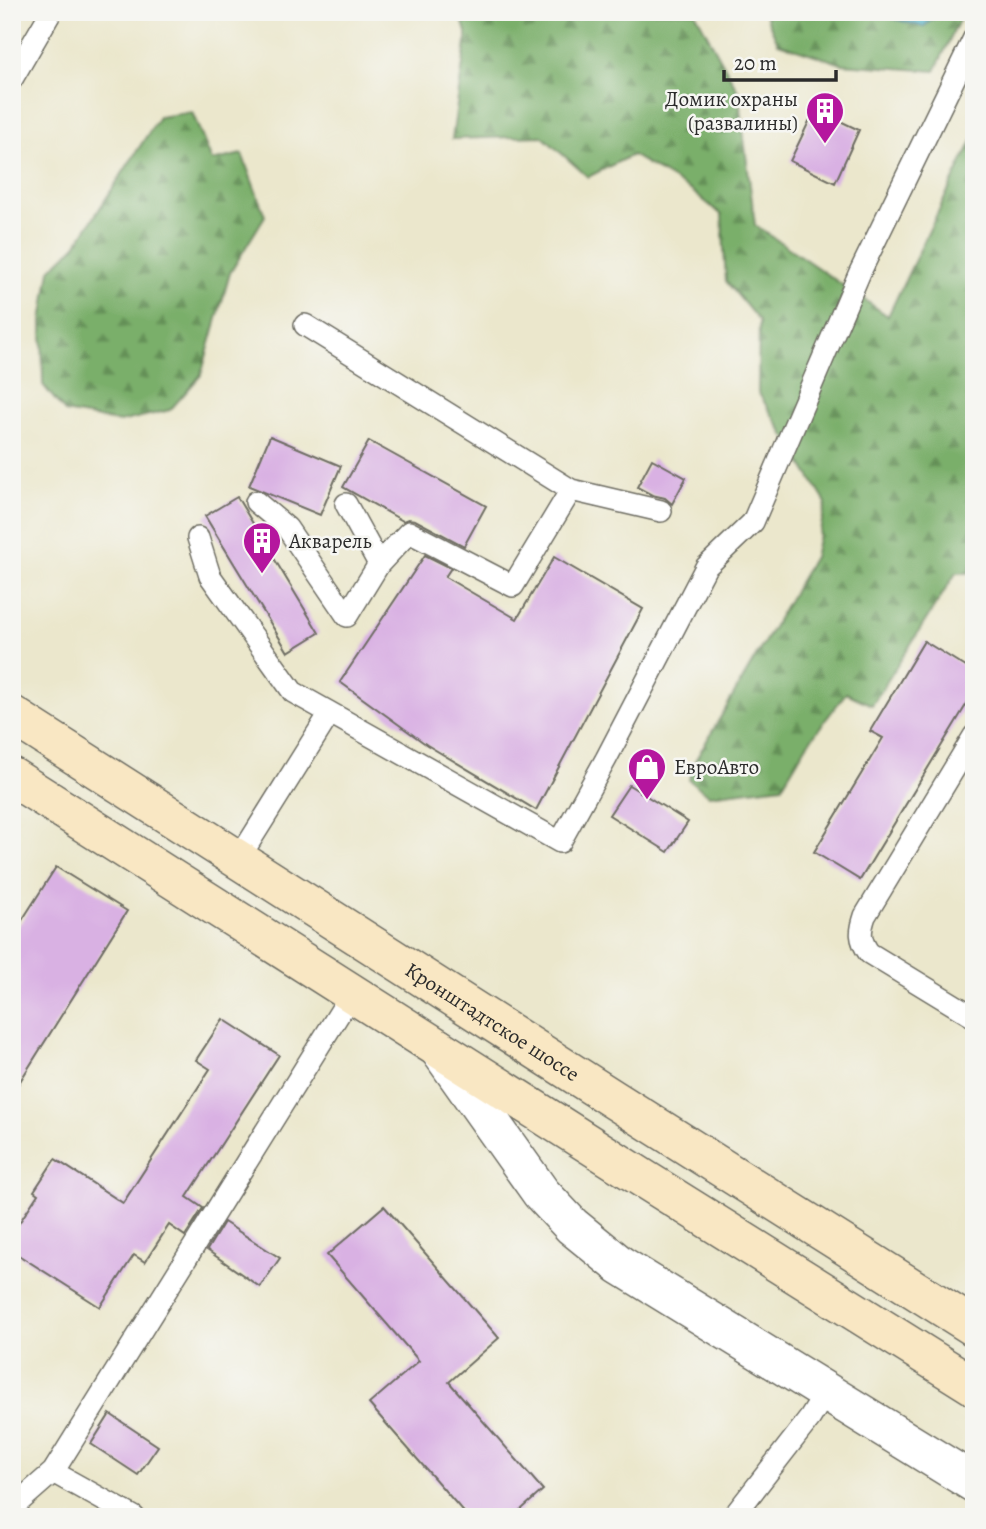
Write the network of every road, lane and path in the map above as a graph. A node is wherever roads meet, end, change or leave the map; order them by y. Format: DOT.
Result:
graph roads {
  1 [pos="51,12"];
  2 [pos="974,38"];
  3 [pos="12,79"];
  4 [pos="305,325"];
  5 [pos="571,490"];
  6 [pos="256,502"];
  7 [pos="346,504"];
  8 [pos="660,512"];
  9 [pos="198,538"];
  10 [pos="379,564"];
  11 [pos="330,713"];
  12 [pos="12,715"];
  13 [pos="974,736"];
  14 [pos="12,777"];
  15 [pos="238,860"];
  16 [pos="352,993"];
  17 [pos="974,1017"];
  18 [pos="438,1048"];
  19 [pos="974,1327"];
  20 [pos="974,1386"];
  21 [pos="826,1392"];
  22 [pos="53,1472"];
  23 [pos="974,1483"];
  24 [pos="12,1508"];
  25 [pos="134,1517"];
  26 [pos="733,1517"];
  1 -- 3 [label="lane"];
  2 -- 11 [label="lane"];
  4 -- 5 [label="lane"];
  5 -- 8 [label="lane"];
  5 -- 10 [label="lane"];
  6 -- 10 [label="lane"];
  7 -- 10 [label="lane"];
  9 -- 11 [label="lane"];
  11 -- 15 [label="lane"];
  12 -- 15 [label="main road, Кронштадтское шоссе"];
  13 -- 17 [label="lane"];
  14 -- 16 [label="main road"];
  15 -- 19 [label="main road, Кронштадтское шоссе"];
  16 -- 18 [label="main road"];
  16 -- 22 [label="lane"];
  18 -- 20 [label="main road"];
  18 -- 21 [label="street"];
  21 -- 23 [label="street"];
  21 -- 26 [label="lane"];
  22 -- 24 [label="lane"];
  22 -- 25 [label="lane"];
}
